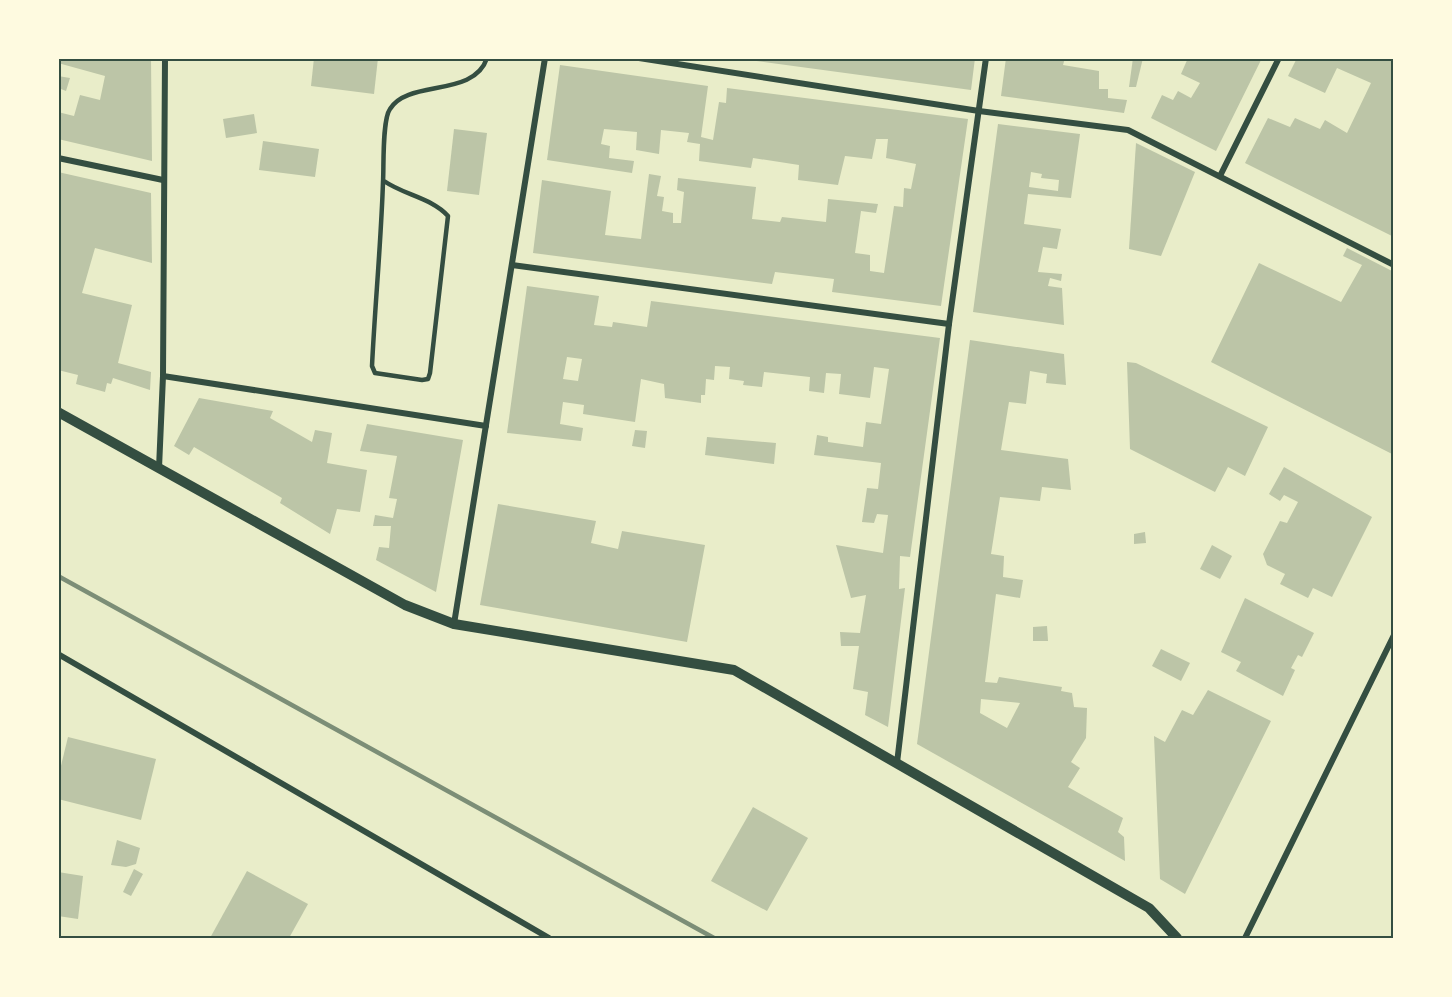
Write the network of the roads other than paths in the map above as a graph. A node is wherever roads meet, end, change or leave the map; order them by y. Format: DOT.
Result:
graph roads {
  1 [pos="165,58"];
  2 [pos="487,58"];
  3 [pos="545,58"];
  4 [pos="639,58"];
  5 [pos="986,58"];
  6 [pos="1280,58"];
  7 [pos="979,111"];
  8 [pos="58,158"];
  9 [pos="1220,176"];
  10 [pos="163,180"];
  11 [pos="384,181"];
  12 [pos="1394,265"];
  13 [pos="512,266"];
  14 [pos="949,324"];
  15 [pos="163,376"];
  16 [pos="58,412"];
  17 [pos="486,426"];
  18 [pos="159,468"];
  19 [pos="454,624"];
  20 [pos="1394,635"];
  21 [pos="58,654"];
  22 [pos="897,763"];
  23 [pos="549,939"];
  24 [pos="1177,939"];
  25 [pos="1245,939"];
  1 -- 10 [label="street"];
  2 -- 11 [label="lane"];
  3 -- 13 [label="street"];
  4 -- 7 [label="street"];
  5 -- 7 [label="street"];
  6 -- 9 [label="street"];
  7 -- 9 [label="street"];
  7 -- 14 [label="street"];
  8 -- 10 [label="street"];
  9 -- 12 [label="street"];
  10 -- 15 [label="street"];
  11 -- 11 [label="lane"];
  13 -- 14 [label="street"];
  13 -- 17 [label="street"];
  14 -- 22 [label="street"];
  15 -- 17 [label="street"];
  15 -- 18 [label="street"];
  16 -- 18 [label="street"];
  17 -- 19 [label="street"];
  18 -- 19 [label="street"];
  19 -- 22 [label="street"];
  20 -- 25 [label="street"];
  21 -- 23 [label="street"];
  22 -- 24 [label="street"];
}
